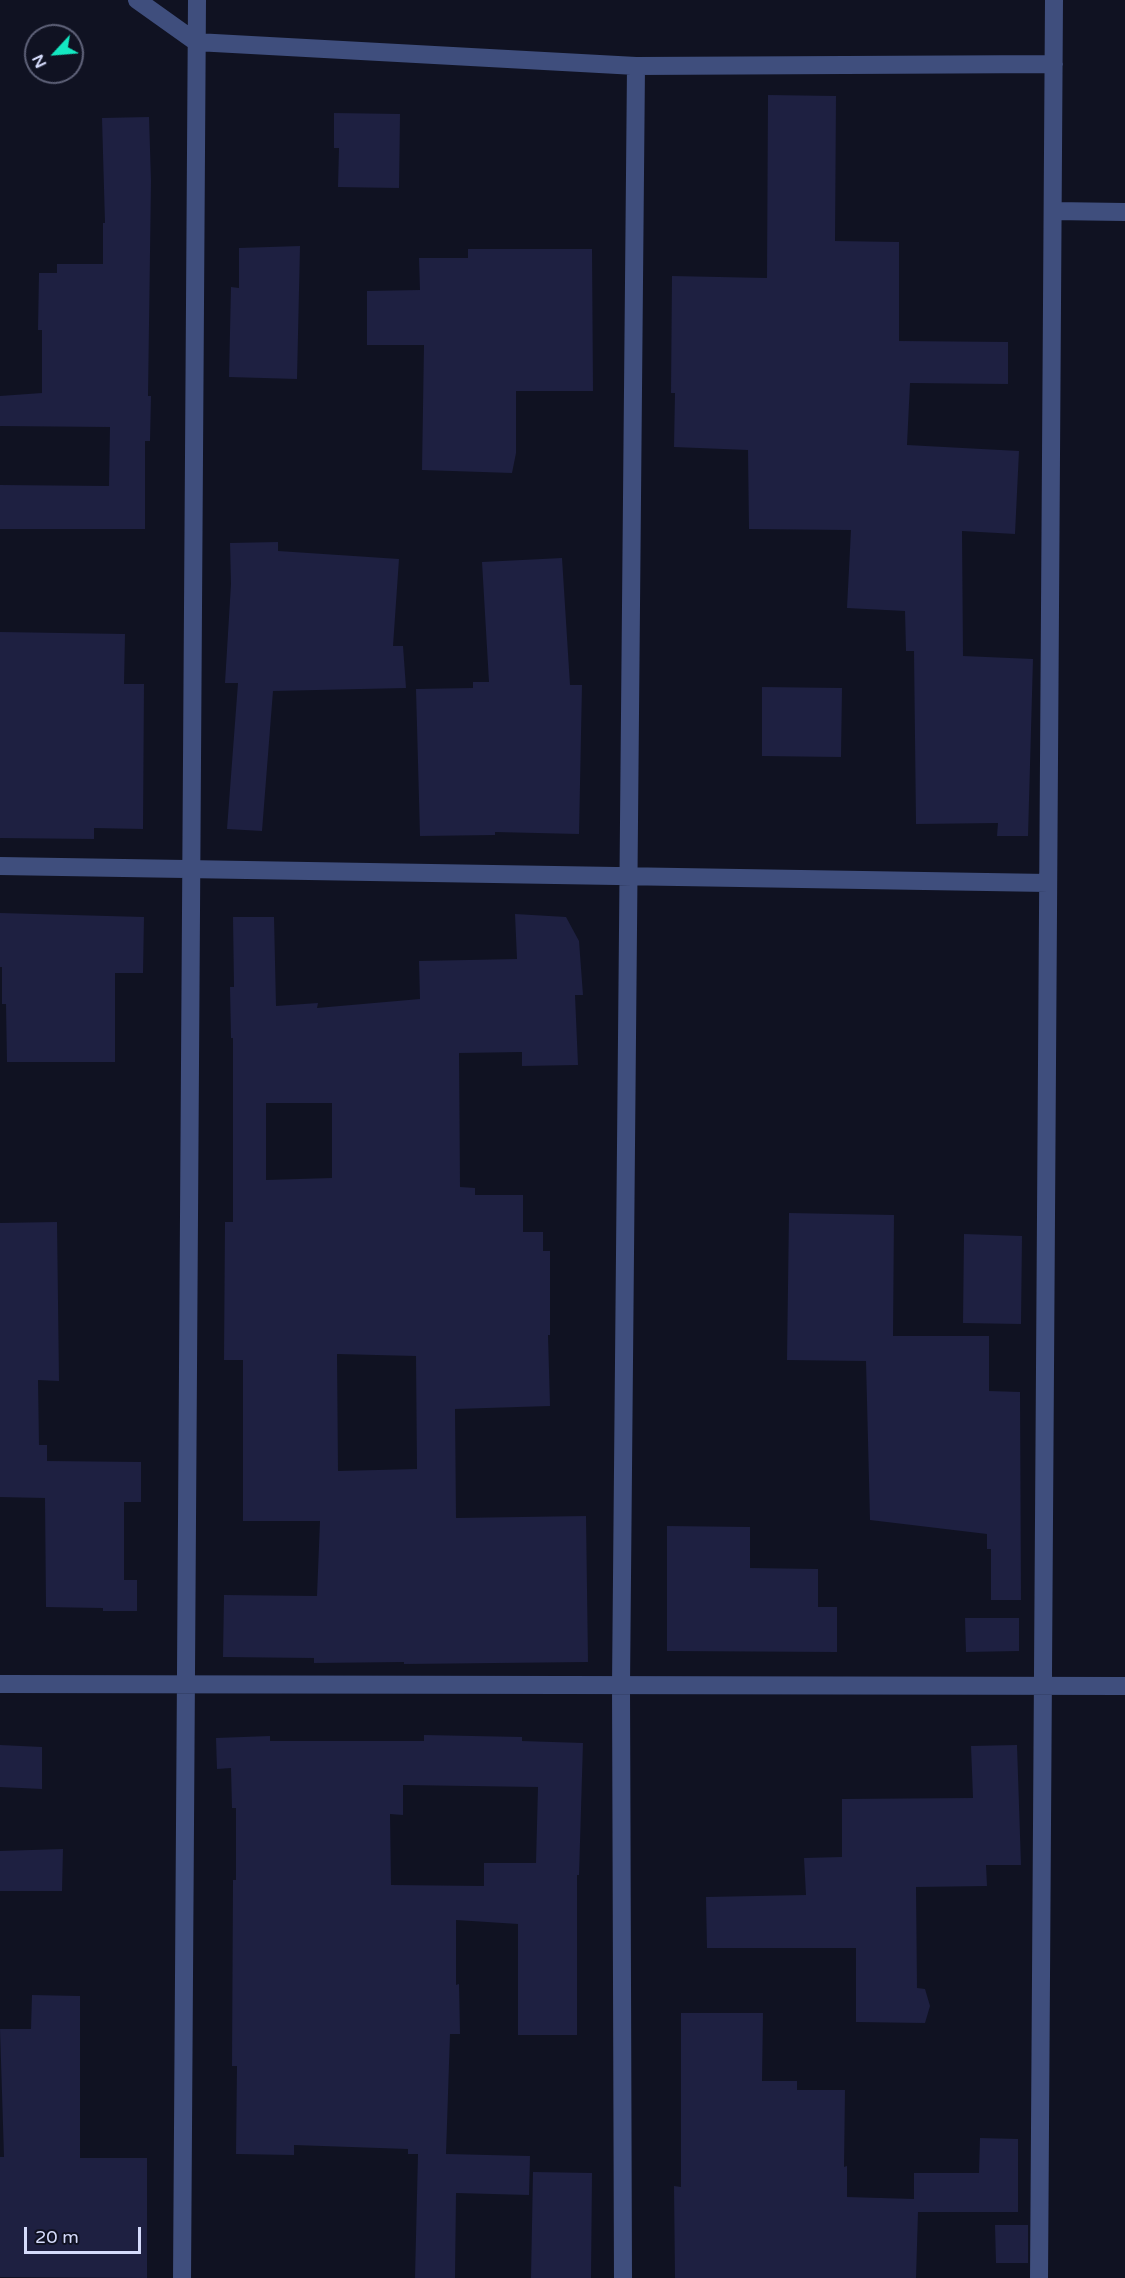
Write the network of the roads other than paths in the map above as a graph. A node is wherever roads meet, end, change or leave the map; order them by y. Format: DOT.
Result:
graph roads {
  1 [pos="137,0"];
  2 [pos="197,0"];
  3 [pos="1054,0"];
  4 [pos="196,42"];
  5 [pos="1054,64"];
  6 [pos="636,66"];
  7 [pos="1053,211"];
  8 [pos="1125,212"];
  9 [pos="0,866"];
  10 [pos="191,869"];
  11 [pos="629,876"];
  12 [pos="1048,883"];
  13 [pos="0,1684"];
  14 [pos="186,1684"];
  15 [pos="621,1685"];
  16 [pos="1043,1686"];
  17 [pos="1125,1686"];
  18 [pos="182,2278"];
  19 [pos="623,2278"];
  20 [pos="1039,2278"];
  1 -- 4 [label="street"];
  2 -- 4 [label="street"];
  3 -- 5 [label="street"];
  4 -- 6 [label="street"];
  4 -- 10 [label="street"];
  5 -- 6 [label="street"];
  5 -- 7 [label="street"];
  6 -- 11 [label="street"];
  7 -- 8 [label="street"];
  7 -- 12 [label="street"];
  9 -- 10 [label="street"];
  10 -- 11 [label="street"];
  10 -- 14 [label="street"];
  11 -- 12 [label="street"];
  11 -- 15 [label="street"];
  12 -- 16 [label="street"];
  13 -- 14 [label="street"];
  14 -- 15 [label="street"];
  14 -- 18 [label="street"];
  15 -- 16 [label="street"];
  15 -- 19 [label="street"];
  16 -- 17 [label="street"];
  16 -- 20 [label="street"];
}
